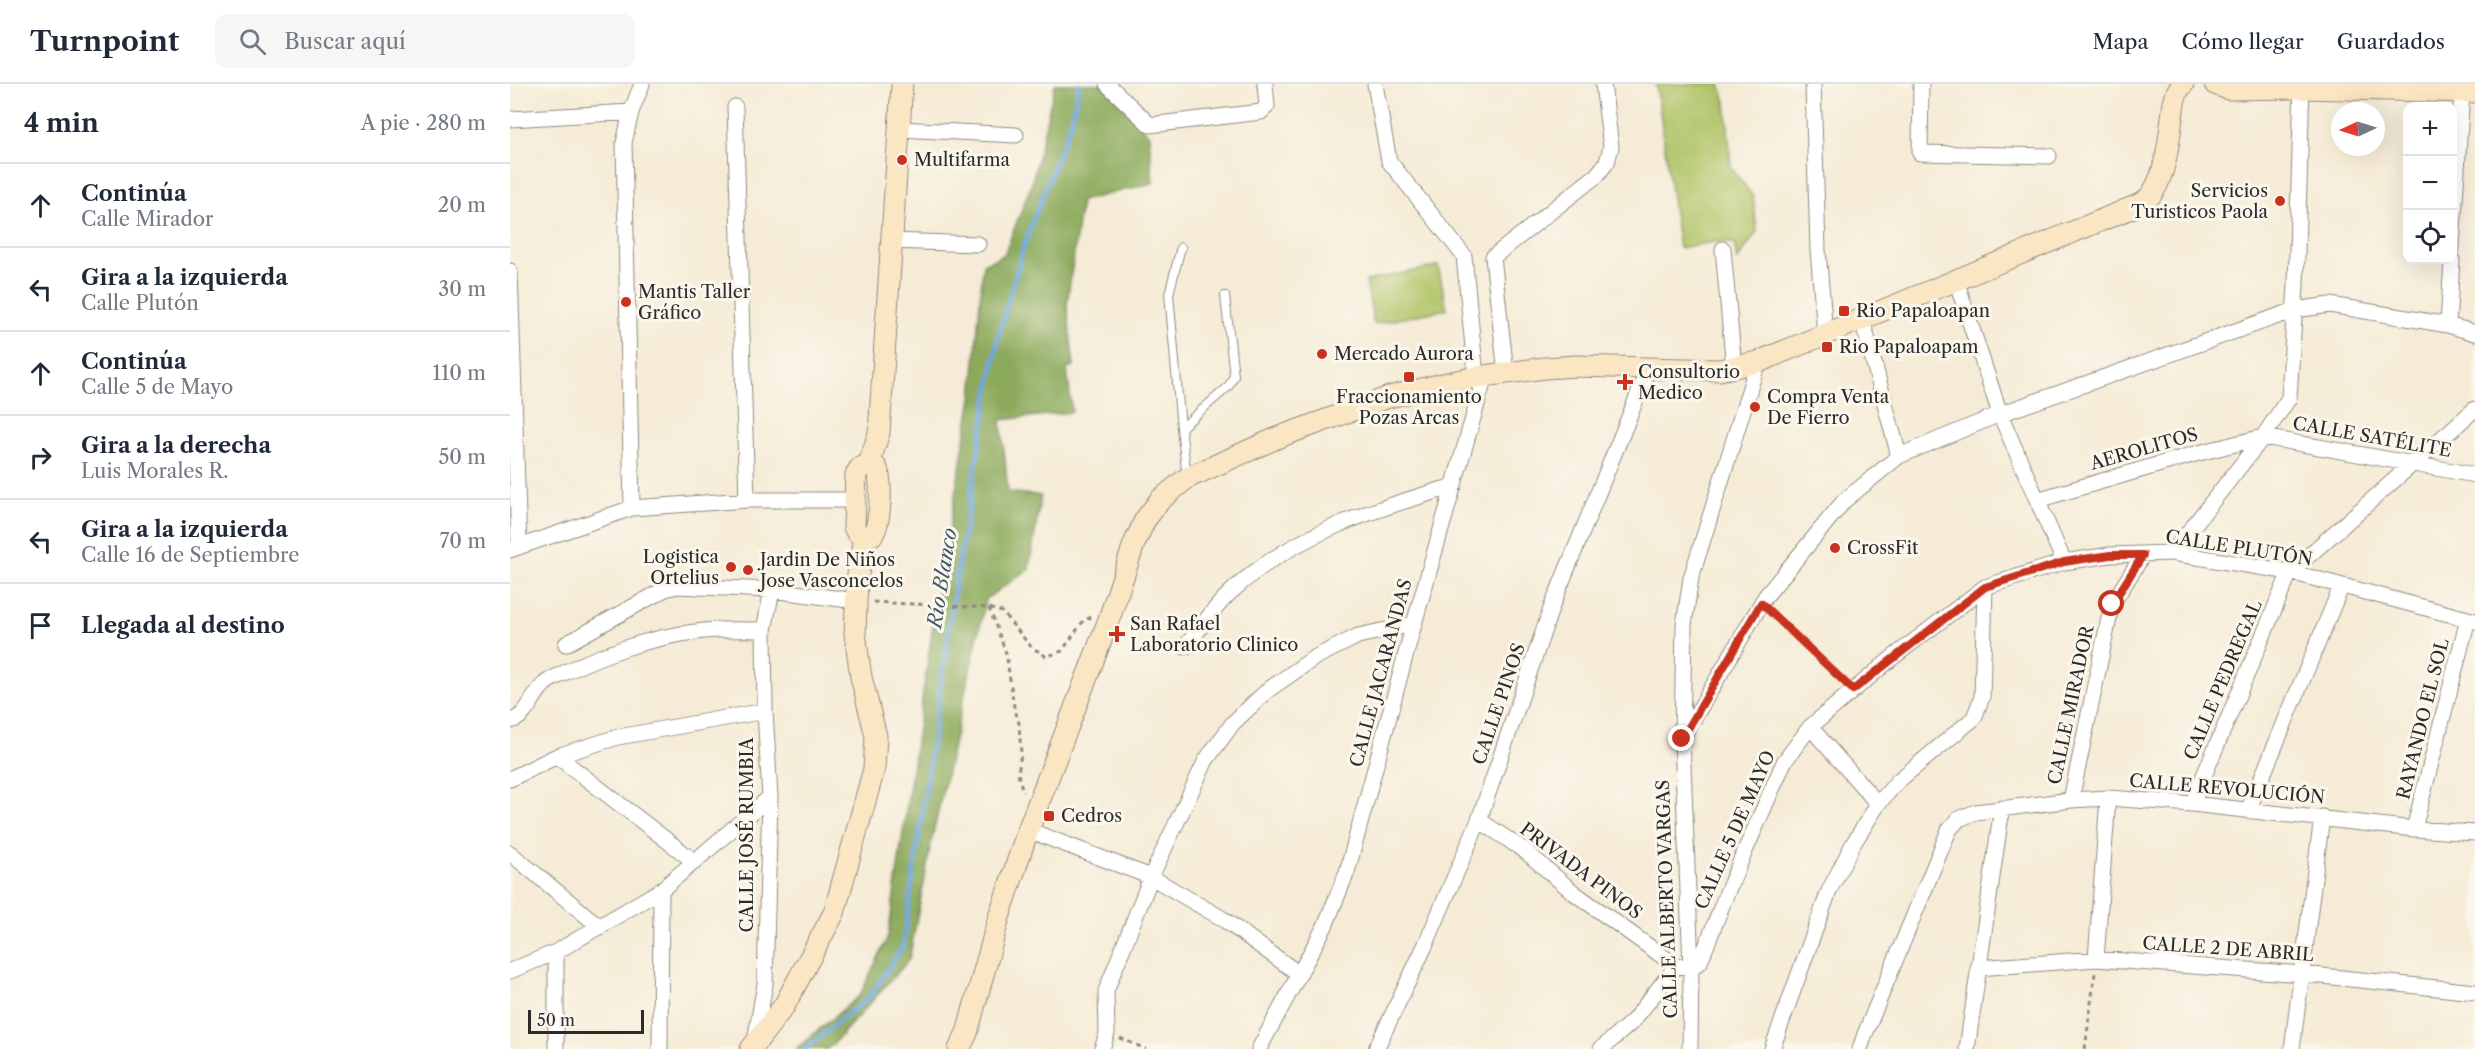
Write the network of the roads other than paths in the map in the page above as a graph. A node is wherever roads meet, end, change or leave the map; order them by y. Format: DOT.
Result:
graph roads {
  1 [pos="642,84"];
  2 [pos="902,84"];
  3 [pos="1107,84"];
  4 [pos="1265,84"];
  5 [pos="1375,84"];
  6 [pos="1602,84"];
  7 [pos="1813,84"];
  8 [pos="1921,84"];
  9 [pos="2183,84"];
  10 [pos="2215,84"];
  11 [pos="2302,86"];
  12 [pos="2468,92"];
  13 [pos="735,107"];
  14 [pos="631,112"];
  15 [pos="510,120"];
  16 [pos="899,129"];
  17 [pos="1016,135"];
  18 [pos="2049,156"];
  19 [pos="2456,210"];
  20 [pos="891,241"];
  21 [pos="978,244"];
  22 [pos="1180,247"];
  23 [pos="1723,249"];
  24 [pos="2452,264"];
  25 [pos="510,271"];
  26 [pos="1956,280"];
  27 [pos="1225,296"];
  28 [pos="2295,310"];
  29 [pos="1862,319"];
  30 [pos="2448,325"];
  31 [pos="2475,333"];
  32 [pos="1825,334"];
  33 [pos="1758,363"];
  34 [pos="1649,368"];
  35 [pos="1734,368"];
  36 [pos="1506,373"];
  37 [pos="1480,377"];
  38 [pos="2475,408"];
  39 [pos="2000,414"];
  40 [pos="1181,428"];
  41 [pos="2263,437"];
  42 [pos="1899,456"];
  43 [pos="2411,463"];
  44 [pos="869,464"];
  45 [pos="2475,476"];
  46 [pos="1187,478"];
  47 [pos="1454,486"];
  48 [pos="747,500"];
  49 [pos="855,500"];
  50 [pos="2037,500"];
  51 [pos="632,508"];
  52 [pos="864,536"];
  53 [pos="514,548"];
  54 [pos="2172,554"];
  55 [pos="2143,555"];
  56 [pos="2064,562"];
  57 [pos="2290,572"];
  58 [pos="1985,587"];
  59 [pos="2341,587"];
  60 [pos="772,590"];
  61 [pos="856,601"];
  62 [pos="2472,620"];
  63 [pos="1414,624"];
  64 [pos="764,630"];
  65 [pos="566,644"];
  66 [pos="1185,647"];
  67 [pos="765,711"];
  68 [pos="510,721"];
  69 [pos="1810,727"];
  70 [pos="1682,739"];
  71 [pos="557,756"];
  72 [pos="510,779"];
  73 [pos="770,797"];
  74 [pos="2108,798"];
  75 [pos="2071,800"];
  76 [pos="1878,804"];
  77 [pos="2192,804"];
  78 [pos="2002,808"];
  79 [pos="2248,811"];
  80 [pos="2322,818"];
  81 [pos="1479,820"];
  82 [pos="2415,829"];
  83 [pos="1028,830"];
  84 [pos="2475,833"];
  85 [pos="510,853"];
  86 [pos="695,862"];
  87 [pos="1151,877"];
  88 [pos="662,890"];
  89 [pos="600,927"];
  90 [pos="556,952"];
  91 [pos="2096,958"];
  92 [pos="1676,966"];
  93 [pos="1691,967"];
  94 [pos="1978,968"];
  95 [pos="511,970"];
  96 [pos="1299,974"];
  97 [pos="2303,974"];
  98 [pos="2475,992"];
  99 [pos="753,1047"];
  100 [pos="556,1049"];
  101 [pos="660,1049"];
  102 [pos="959,1049"];
  103 [pos="1102,1049"];
  104 [pos="1258,1049"];
  105 [pos="1376,1049"];
  106 [pos="1601,1049"];
  107 [pos="1690,1049"];
  108 [pos="1772,1049"];
  109 [pos="1860,1049"];
  110 [pos="1967,1049"];
  111 [pos="2292,1049"];
  1 -- 14 [label="street"];
  2 -- 16 [label="main road"];
  3 -- 4 [label="street"];
  5 -- 37 [label="street"];
  6 -- 36 [label="street"];
  7 -- 32 [label="street"];
  8 -- 18 [label="street"];
  9 -- 26 [label="main road"];
  10 -- 11 [label="main road"];
  11 -- 12 [label="main road"];
  11 -- 28 [label="street"];
  12 -- 19 [label="street"];
  13 -- 48 [label="street"];
  14 -- 15 [label="street"];
  14 -- 51 [label="street"];
  16 -- 17 [label="street"];
  16 -- 20 [label="main road"];
  20 -- 21 [label="street"];
  20 -- 44 [label="main road"];
  22 -- 40 [label="lane"];
  23 -- 35 [label="street"];
  24 -- 30 [label="street"];
  25 -- 53 [label="street"];
  26 -- 29 [label="main road"];
  26 -- 39 [label="street"];
  27 -- 40 [label="lane"];
  28 -- 30 [label="street"];
  28 -- 39 [label="street"];
  28 -- 41 [label="street"];
  29 -- 32 [label="main road"];
  29 -- 42 [label="street"];
  30 -- 31 [label="street"];
  32 -- 33 [label="main road"];
  33 -- 35 [label="main road"];
  33 -- 70 [label="street, CALLE ALBERTO VARGAS"];
  34 -- 35 [label="main road"];
  34 -- 36 [label="main road"];
  34 -- 81 [label="street, CALLE PINOS"];
  36 -- 37 [label="main road"];
  37 -- 46 [label="main road"];
  37 -- 47 [label="street, CALLE JACARANDAS"];
  38 -- 43 [label="street"];
  39 -- 42 [label="street"];
  39 -- 50 [label="street"];
  40 -- 46 [label="lane"];
  41 -- 43 [label="street, CALLE SATÉLITE"];
  41 -- 50 [label="street, AEROLITOS"];
  41 -- 54 [label="street"];
  42 -- 70 [label="street"];
  43 -- 45 [label="street, CALLE SATÉLITE"];
  43 -- 57 [label="street"];
  44 -- 49 [label="main road"];
  44 -- 52 [label="main road"];
  46 -- 83 [label="main road"];
  47 -- 63 [label="street, CALLE JACARANDAS"];
  47 -- 66 [label="street"];
  48 -- 49 [label="street"];
  48 -- 51 [label="street"];
  49 -- 52 [label="main road"];
  50 -- 56 [label="street"];
  51 -- 53 [label="street"];
  52 -- 61 [label="main road"];
  54 -- 55 [label="street, CALLE PLUTÓN"];
  54 -- 57 [label="street, CALLE PLUTÓN"];
  55 -- 56 [label="street, CALLE PLUTÓN"];
  55 -- 75 [label="street, CALLE MIRADOR"];
  56 -- 58 [label="street, CALLE 5 DE MAYO"];
  57 -- 59 [label="street, CALLE PLUTÓN"];
  57 -- 77 [label="street, CALLE PEDREGAL"];
  58 -- 69 [label="street, CALLE 5 DE MAYO"];
  58 -- 76 [label="street"];
  59 -- 62 [label="street, CALLE PLUTÓN"];
  59 -- 79 [label="street"];
  60 -- 61 [label="street"];
  60 -- 64 [label="street, CALLE JOSÉ RUMBIA"];
  60 -- 65 [label="street"];
  61 -- 99 [label="main road"];
  62 -- 82 [label="street, RAYANDO EL SOL"];
  63 -- 87 [label="street"];
  63 -- 96 [label="street, CALLE JACARANDAS"];
  64 -- 67 [label="street, CALLE JOSÉ RUMBIA"];
  64 -- 68 [label="street"];
  67 -- 71 [label="street"];
  67 -- 73 [label="street, CALLE JOSÉ RUMBIA"];
  69 -- 76 [label="street"];
  69 -- 93 [label="street, CALLE 5 DE MAYO"];
  70 -- 93 [label="street, CALLE ALBERTO VARGAS"];
  71 -- 72 [label="street"];
  71 -- 86 [label="street"];
  73 -- 86 [label="street"];
  73 -- 99 [label="street, CALLE JOSÉ RUMBIA"];
  74 -- 75 [label="street, CALLE REVOLUCIÓN"];
  74 -- 77 [label="street, CALLE REVOLUCIÓN"];
  74 -- 91 [label="street"];
  75 -- 78 [label="street, CALLE REVOLUCIÓN"];
  76 -- 108 [label="street"];
  77 -- 79 [label="street, CALLE REVOLUCIÓN"];
  78 -- 94 [label="street"];
  78 -- 109 [label="street, CALLE REVOLUCIÓN"];
  79 -- 80 [label="street, CALLE REVOLUCIÓN"];
  80 -- 82 [label="street, CALLE REVOLUCIÓN"];
  80 -- 97 [label="street"];
  81 -- 92 [label="street, PRIVADA PINOS"];
  81 -- 105 [label="street, CALLE PINOS"];
  82 -- 84 [label="street, CALLE REVOLUCIÓN"];
  83 -- 87 [label="street"];
  83 -- 102 [label="main road"];
  85 -- 89 [label="street"];
  86 -- 88 [label="street"];
  87 -- 96 [label="street"];
  87 -- 103 [label="street"];
  88 -- 89 [label="street"];
  88 -- 101 [label="street"];
  89 -- 90 [label="street"];
  90 -- 95 [label="street"];
  90 -- 100 [label="street"];
  91 -- 94 [label="street, CALLE 2 DE ABRIL"];
  91 -- 97 [label="street, CALLE 2 DE ABRIL"];
  92 -- 93 [label="street"];
  92 -- 106 [label="street"];
  93 -- 107 [label="street, CALLE ALBERTO VARGAS"];
  94 -- 110 [label="street"];
  96 -- 104 [label="street, CALLE JACARANDAS"];
  97 -- 98 [label="street, CALLE 2 DE ABRIL"];
  97 -- 111 [label="street"];
}
